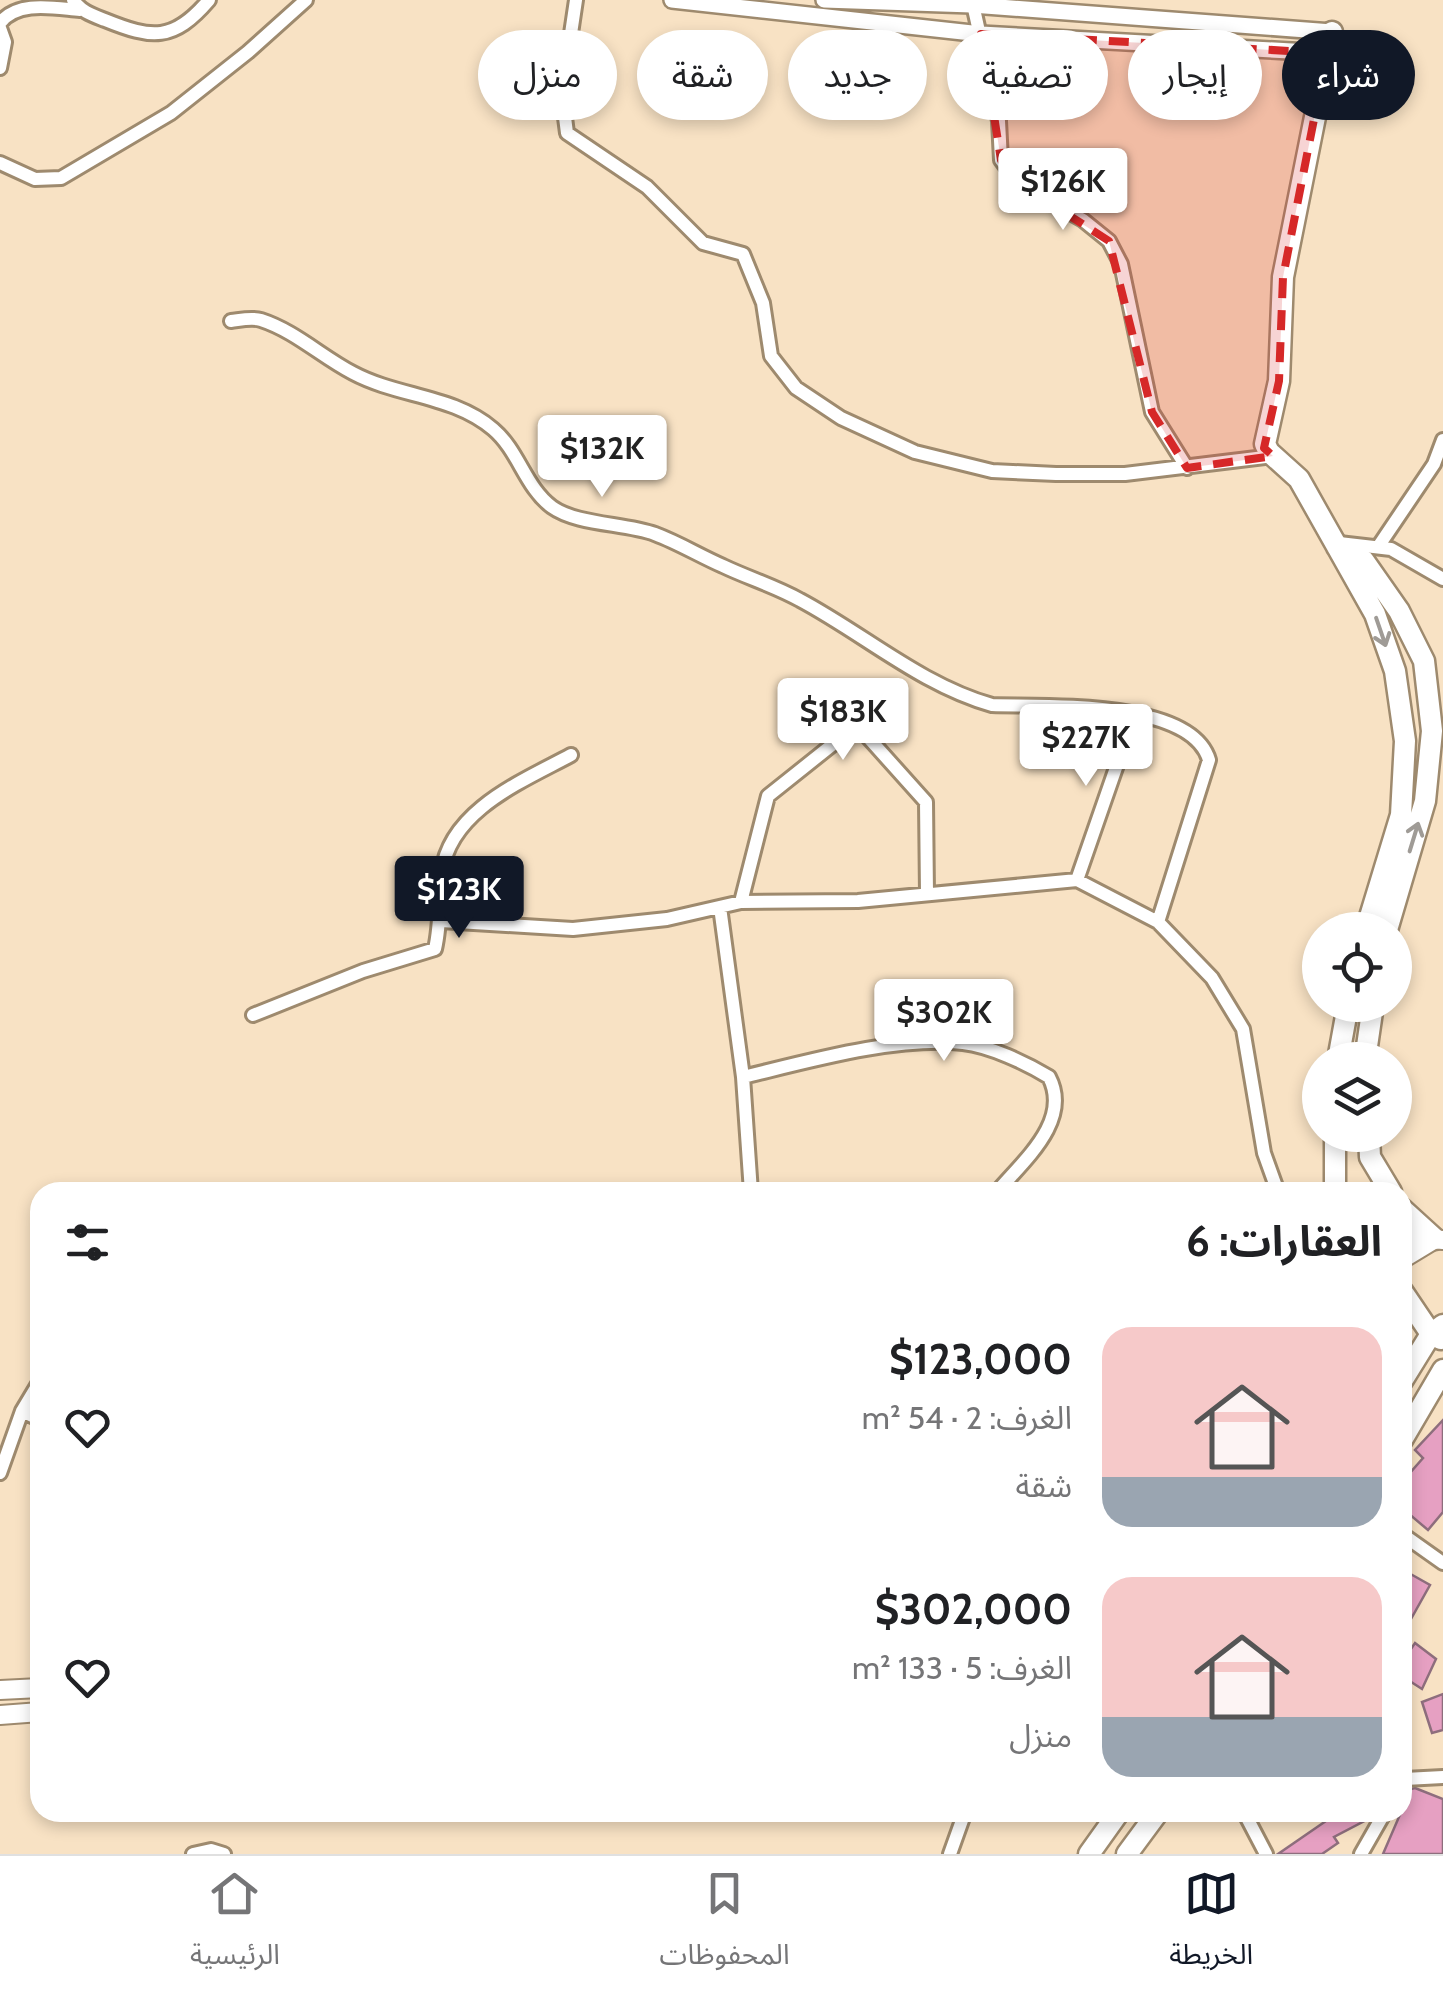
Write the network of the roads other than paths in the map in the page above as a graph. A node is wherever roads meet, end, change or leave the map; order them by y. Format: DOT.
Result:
graph roads {
  1 [pos="209,0"];
  2 [pos="306,0"];
  3 [pos="576,0"];
  4 [pos="672,0"];
  5 [pos="824,0"];
  6 [pos="972,2"];
  7 [pos="77,5"];
  8 [pos="0,26"];
  9 [pos="947,30"];
  10 [pos="980,30"];
  11 [pos="1108,37"];
  12 [pos="1282,37"];
  13 [pos="1282,41"];
  14 [pos="0,68"];
  15 [pos="1000,120"];
  16 [pos="1314,120"];
  17 [pos="0,163"];
  18 [pos="231,321"];
  19 [pos="1443,440"];
  20 [pos="1273,456"];
  21 [pos="1188,468"];
  22 [pos="1335,545"];
  23 [pos="1378,547"];
  24 [pos="1443,579"];
  25 [pos="1135,712"];
  26 [pos="571,755"];
  27 [pos="1076,880"];
  28 [pos="927,894"];
  29 [pos="741,902"];
  30 [pos="720,907"];
  31 [pos="1371,912"];
  32 [pos="1391,912"];
  33 [pos="441,921"];
  34 [pos="1158,922"];
  35 [pos="254,1015"];
  36 [pos="743,1077"];
  37 [pos="1335,1152"];
  38 [pos="1370,1152"];
  39 [pos="750,1182"];
  40 [pos="1006,1182"];
  41 [pos="1274,1182"];
  42 [pos="1335,1182"];
  43 [pos="1385,1182"];
  44 [pos="1412,1217"];
  45 [pos="1412,1237"];
  46 [pos="1439,1239"];
  47 [pos="1412,1254"];
  48 [pos="1412,1302"];
  49 [pos="1439,1333"];
  50 [pos="1412,1358"];
  51 [pos="1412,1366"];
  52 [pos="1440,1373"];
  53 [pos="30,1397"];
  54 [pos="22,1410"];
  55 [pos="30,1414"];
  56 [pos="1412,1422"];
  57 [pos="0,1472"];
  58 [pos="1412,1541"];
  59 [pos="1443,1563"];
  60 [pos="30,1688"];
  61 [pos="0,1690"];
  62 [pos="30,1713"];
  63 [pos="0,1715"];
  64 [pos="1443,1777"];
  65 [pos="1412,1779"];
  66 [pos="962,1822"];
  67 [pos="1112,1822"];
  68 [pos="1151,1822"];
  69 [pos="1249,1822"];
  70 [pos="1380,1822"];
  71 [pos="192,1854"];
  72 [pos="224,1854"];
  73 [pos="950,1854"];
  74 [pos="1089,1854"];
  75 [pos="1127,1854"];
  76 [pos="1266,1854"];
  77 [pos="1361,1854"];
  1 -- 7 [label="street"];
  2 -- 17 [label="street"];
  3 -- 21 [label="street"];
  4 -- 9 [label="street"];
  5 -- 6 [label="street"];
  6 -- 10 [label="street"];
  6 -- 12 [label="street"];
  7 -- 8 [label="street"];
  8 -- 14 [label="street"];
  11 -- 13 [label="street"];
  15 -- 21 [label="street"];
  16 -- 20 [label="main road"];
  18 -- 25 [label="street"];
  19 -- 23 [label="street"];
  20 -- 21 [label="street"];
  20 -- 22 [label="main road"];
  22 -- 23 [label="street"];
  22 -- 31 [label="main road, one-way"];
  32 -- 22 [label="main road, one-way"];
  23 -- 24 [label="street"];
  25 -- 27 [label="street"];
  25 -- 34 [label="street"];
  26 -- 33 [label="street"];
  27 -- 28 [label="street"];
  27 -- 34 [label="street"];
  28 -- 29 [label="street"];
  28 -- 29 [label="street"];
  29 -- 30 [label="street"];
  30 -- 33 [label="street"];
  30 -- 36 [label="street"];
  33 -- 35 [label="street"];
  34 -- 41 [label="street"];
  36 -- 39 [label="street"];
  36 -- 40 [label="street"];
  37 -- 42 [label="main road"];
  38 -- 43 [label="main road"];
  44 -- 46 [label="main road"];
  45 -- 46 [label="main road"];
  46 -- 47 [label="main road"];
  48 -- 49 [label="main road"];
  49 -- 50 [label="main road"];
  51 -- 52 [label="main road"];
  52 -- 56 [label="main road"];
  53 -- 54 [label="street"];
  54 -- 55 [label="street"];
  54 -- 57 [label="street"];
  58 -- 59 [label="street"];
  60 -- 61 [label="main road"];
  62 -- 63 [label="main road"];
  64 -- 65 [label="street"];
  66 -- 73 [label="street"];
  67 -- 74 [label="main road"];
  68 -- 75 [label="main road"];
  69 -- 76 [label="street"];
  70 -- 77 [label="street"];
  71 -- 72 [label="street"];
}
